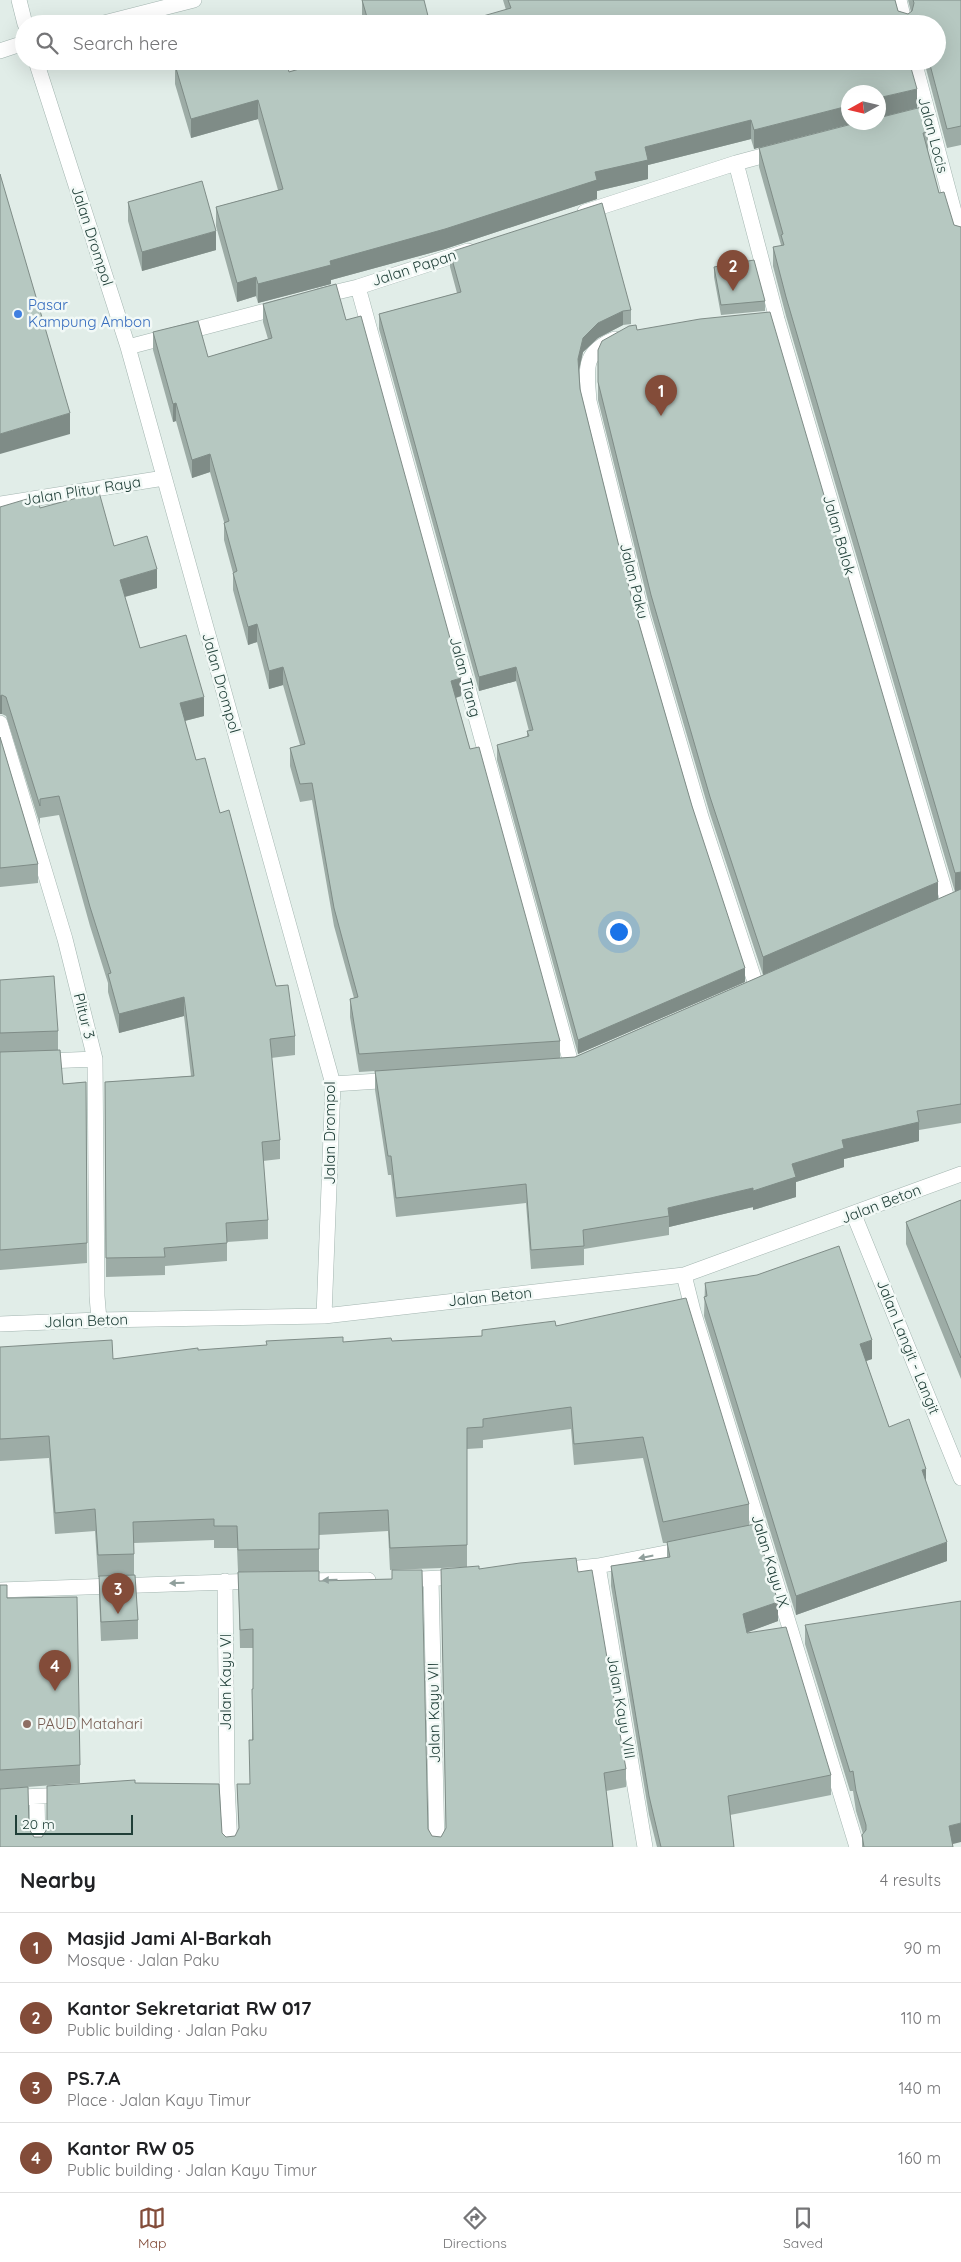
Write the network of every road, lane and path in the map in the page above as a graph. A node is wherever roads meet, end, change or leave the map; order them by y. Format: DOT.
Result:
graph roads {
  1 [pos="19,0"];
  2 [pos="194,0"];
  3 [pos="899,0"];
  4 [pos="23,15"];
  5 [pos="135,15"];
  6 [pos="903,15"];
  7 [pos="15,46"];
  8 [pos="0,51"];
  9 [pos="39,70"];
  10 [pos="915,70"];
  11 [pos="793,148"];
  12 [pos="736,163"];
  13 [pos="575,215"];
  14 [pos="961,238"];
  15 [pos="480,246"];
  16 [pos="358,287"];
  17 [pos="777,319"];
  18 [pos="758,321"];
  19 [pos="626,334"];
  20 [pos="128,347"];
  21 [pos="164,478"];
  22 [pos="0,504"];
  23 [pos="0,723"];
  24 [pos="950,904"];
  25 [pos="775,980"];
  26 [pos="95,1059"];
  27 [pos="590,1059"];
  28 [pos="0,1063"];
  29 [pos="572,1067"];
  30 [pos="553,1068"];
  31 [pos="408,1079"];
  32 [pos="333,1084"];
  33 [pos="961,1174"];
  34 [pos="854,1215"];
  35 [pos="684,1275"];
  36 [pos="324,1316"];
  37 [pos="99,1320"];
  38 [pos="0,1324"];
  39 [pos="961,1478"];
  40 [pos="762,1534"];
  41 [pos="724,1541"];
  42 [pos="704,1545"];
  43 [pos="598,1566"];
  44 [pos="539,1571"];
  45 [pos="480,1576"];
  46 [pos="431,1579"];
  47 [pos="225,1581"];
  48 [pos="0,1590"];
  49 [pos="227,1783"];
  50 [pos="208,1784"];
  51 [pos="84,1794"];
  52 [pos="37,1797"];
  53 [pos="0,1798"];
  54 [pos="38,1847"];
  55 [pos="230,1847"];
  56 [pos="437,1847"];
  57 [pos="645,1847"];
  58 [pos="857,1847"];
  1 -- 4 [label="street"];
  2 -- 5 [label="street"];
  3 -- 6 [label="street"];
  7 -- 8 [label="street"];
  9 -- 20 [label="street, Jalan Drompol"];
  10 -- 14 [label="street, Jalan Locis"];
  11 -- 12 [label="street"];
  12 -- 13 [label="street"];
  12 -- 17 [label="street, Jalan Balok"];
  15 -- 16 [label="street, Jalan Papan"];
  16 -- 20 [label="street, Jalan Papan"];
  16 -- 29 [label="street, Jalan Tiang"];
  17 -- 18 [label="street"];
  17 -- 24 [label="street, Jalan Balok"];
  19 -- 25 [label="street, Jalan Paku"];
  20 -- 21 [label="street, Jalan Drompol"];
  21 -- 22 [label="street, Jalan Plitur Raya"];
  21 -- 32 [label="street, Jalan Drompol"];
  23 -- 26 [label="street, Plitur 3"];
  26 -- 28 [label="street"];
  26 -- 37 [label="street, Plitur 3"];
  27 -- 29 [label="street"];
  29 -- 30 [label="street"];
  31 -- 32 [label="street"];
  32 -- 36 [label="street, Jalan Drompol"];
  33 -- 34 [label="street, Jalan Beton"];
  34 -- 35 [label="street, Jalan Beton"];
  34 -- 39 [label="street, Jalan Langit - Langit"];
  35 -- 36 [label="street, Jalan Beton"];
  35 -- 40 [label="street, Jalan Kayu IX"];
  36 -- 37 [label="street, Jalan Beton"];
  37 -- 38 [label="street, Jalan Beton"];
  40 -- 41 [label="street"];
  40 -- 58 [label="street, Jalan Kayu IX"];
  42 -- 43 [label="street, one-way"];
  43 -- 44 [label="street"];
  43 -- 57 [label="street, Jalan Kayu VIII"];
  45 -- 46 [label="street"];
  46 -- 47 [label="street, one-way"];
  46 -- 56 [label="street, Jalan Kayu VII"];
  47 -- 48 [label="street, one-way"];
  47 -- 49 [label="street, Jalan Kayu VI"];
  49 -- 50 [label="street"];
  49 -- 55 [label="street, Jalan Kayu VI"];
  51 -- 52 [label="street"];
  52 -- 53 [label="street"];
  52 -- 54 [label="street"];
}
